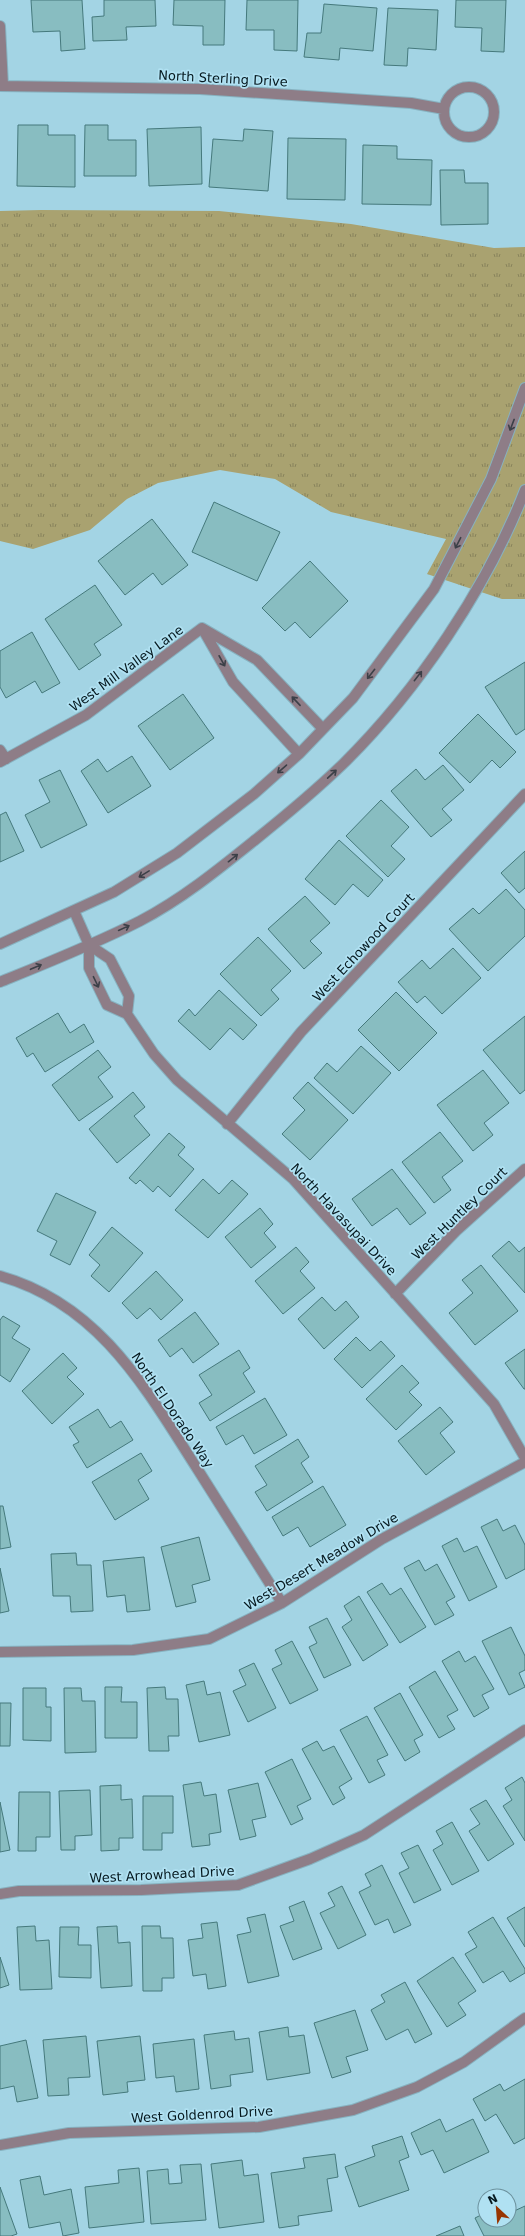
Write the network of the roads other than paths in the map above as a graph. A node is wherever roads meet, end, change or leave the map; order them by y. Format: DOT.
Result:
graph roads {
  1 [pos="0,26"];
  2 [pos="1,85"];
  3 [pos="444,109"];
  4 [pos="525,388"];
  5 [pos="525,490"];
  6 [pos="202,628"];
  7 [pos="323,729"];
  8 [pos="0,750"];
  9 [pos="299,754"];
  10 [pos="3,761"];
  11 [pos="525,794"];
  12 [pos="74,911"];
  13 [pos="0,944"];
  14 [pos="89,945"];
  15 [pos="0,982"];
  16 [pos="127,1014"];
  17 [pos="227,1124"];
  18 [pos="525,1169"];
  19 [pos="0,1276"];
  20 [pos="395,1294"];
  21 [pos="525,1458"];
  22 [pos="525,1462"];
  23 [pos="282,1603"];
  24 [pos="0,1652"];
  25 [pos="525,1730"];
  26 [pos="0,1894"];
  27 [pos="525,2018"];
  28 [pos="0,2144"];
  1 -- 2 [label="street"];
  2 -- 3 [label="street, North Sterling Drive"];
  3 -- 3 [label="street"];
  4 -- 7 [label="street, one-way"];
  14 -- 5 [label="street, one-way"];
  7 -- 6 [label="street, one-way"];
  6 -- 9 [label="street, one-way"];
  6 -- 10 [label="street, West Mill Valley Lane"];
  7 -- 9 [label="street"];
  8 -- 10 [label="street"];
  9 -- 12 [label="street, one-way"];
  11 -- 17 [label="street, West Echowood Court"];
  12 -- 13 [label="street"];
  12 -- 14 [label="street"];
  15 -- 14 [label="street, one-way"];
  14 -- 16 [label="street"];
  14 -- 16 [label="street, one-way"];
  16 -- 17 [label="street, North Havasupai Drive"];
  17 -- 20 [label="street, North Havasupai Drive"];
  18 -- 20 [label="street, West Huntley Court"];
  19 -- 23 [label="street, North El Dorado Way"];
  20 -- 21 [label="street, North Havasupai Drive"];
  22 -- 23 [label="street, West Desert Meadow Drive"];
  23 -- 24 [label="street, West Desert Meadow Drive"];
  25 -- 26 [label="street, West Arrowhead Drive"];
  27 -- 28 [label="street, West Goldenrod Drive"];
}
